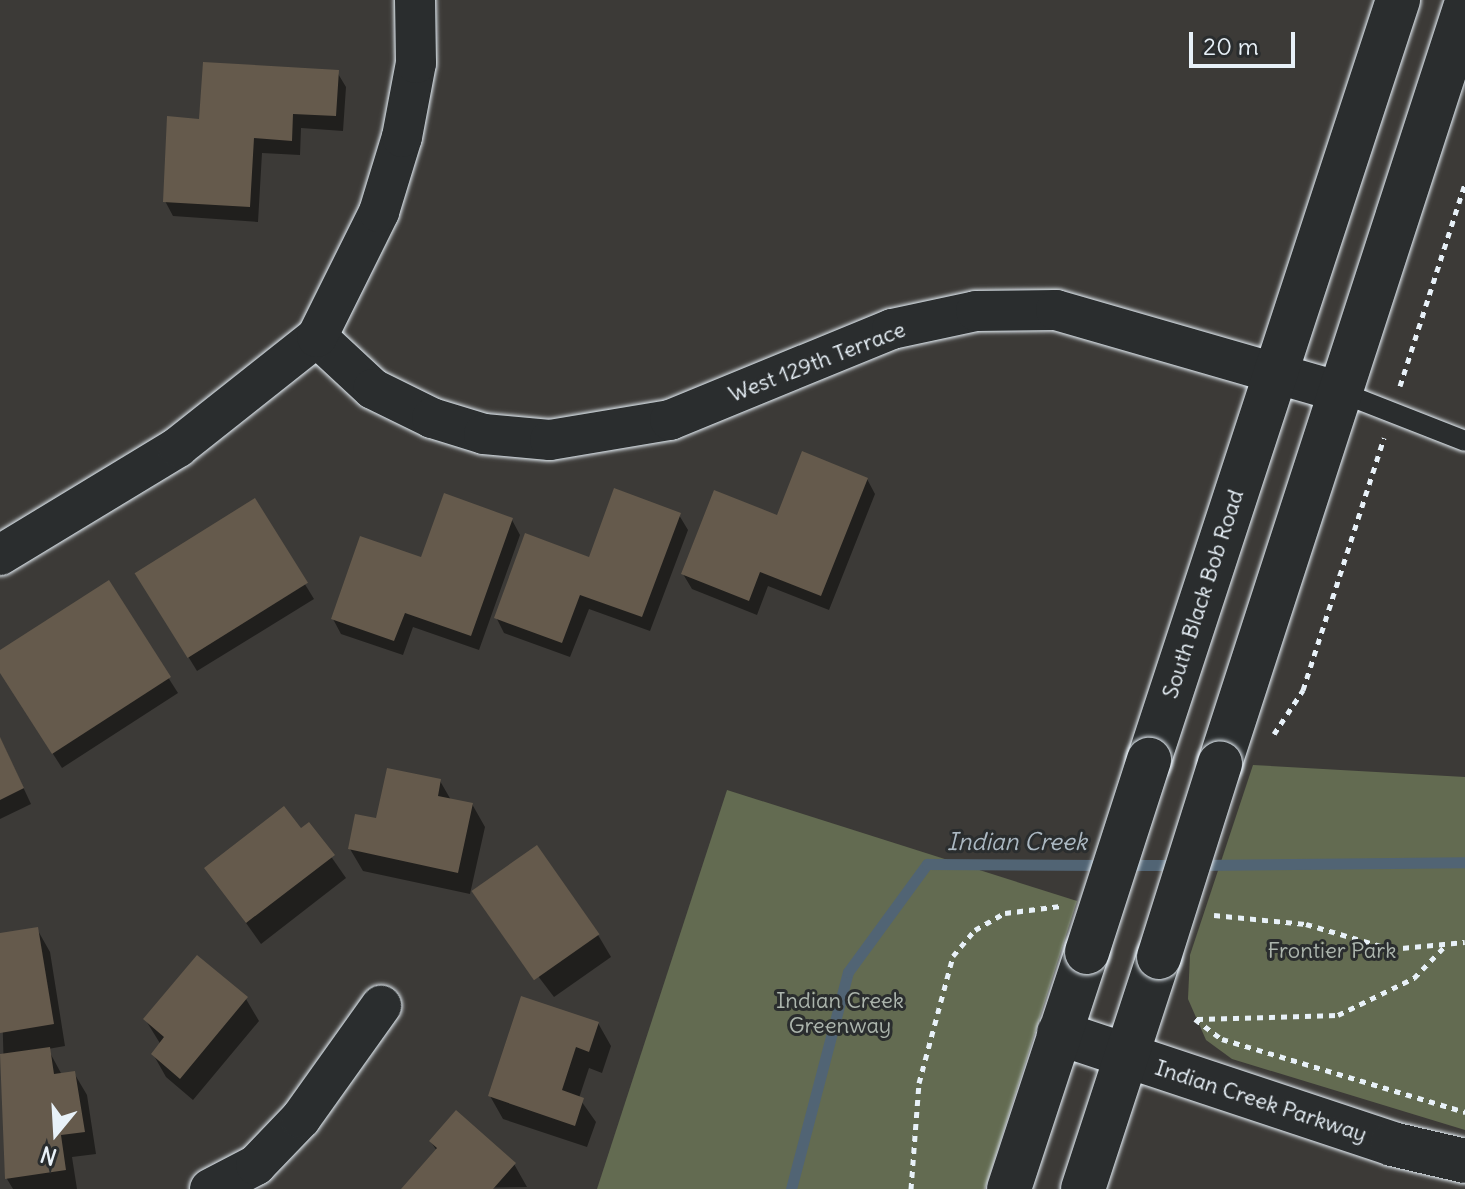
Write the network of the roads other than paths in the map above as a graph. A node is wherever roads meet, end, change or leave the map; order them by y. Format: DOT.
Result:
graph roads {
  1 [pos="415,0"];
  2 [pos="1398,0"];
  3 [pos="1465,8"];
  4 [pos="317,337"];
  5 [pos="1274,372"];
  6 [pos="1340,392"];
  7 [pos="1465,441"];
  8 [pos="0,555"];
  9 [pos="381,1006"];
  10 [pos="1059,1033"];
  11 [pos="1125,1056"];
  12 [pos="1465,1161"];
  13 [pos="210,1189"];
  14 [pos="1009,1189"];
  15 [pos="1083,1189"];
  1 -- 4 [label="street"];
  2 -- 5 [label="main road, South Black Bob Road"];
  3 -- 6 [label="main road"];
  4 -- 5 [label="street, West 129th Terrace"];
  4 -- 8 [label="street"];
  5 -- 6 [label="street, West 129th Terrace"];
  5 -- 10 [label="main road, South Black Bob Road, bridge"];
  6 -- 7 [label="lane"];
  6 -- 11 [label="main road, bridge"];
  9 -- 13 [label="street"];
  10 -- 11 [label="main road, Indian Creek Parkway"];
  10 -- 14 [label="main road, South Black Bob Road"];
  11 -- 12 [label="main road, Indian Creek Parkway"];
  11 -- 15 [label="main road"];
}
